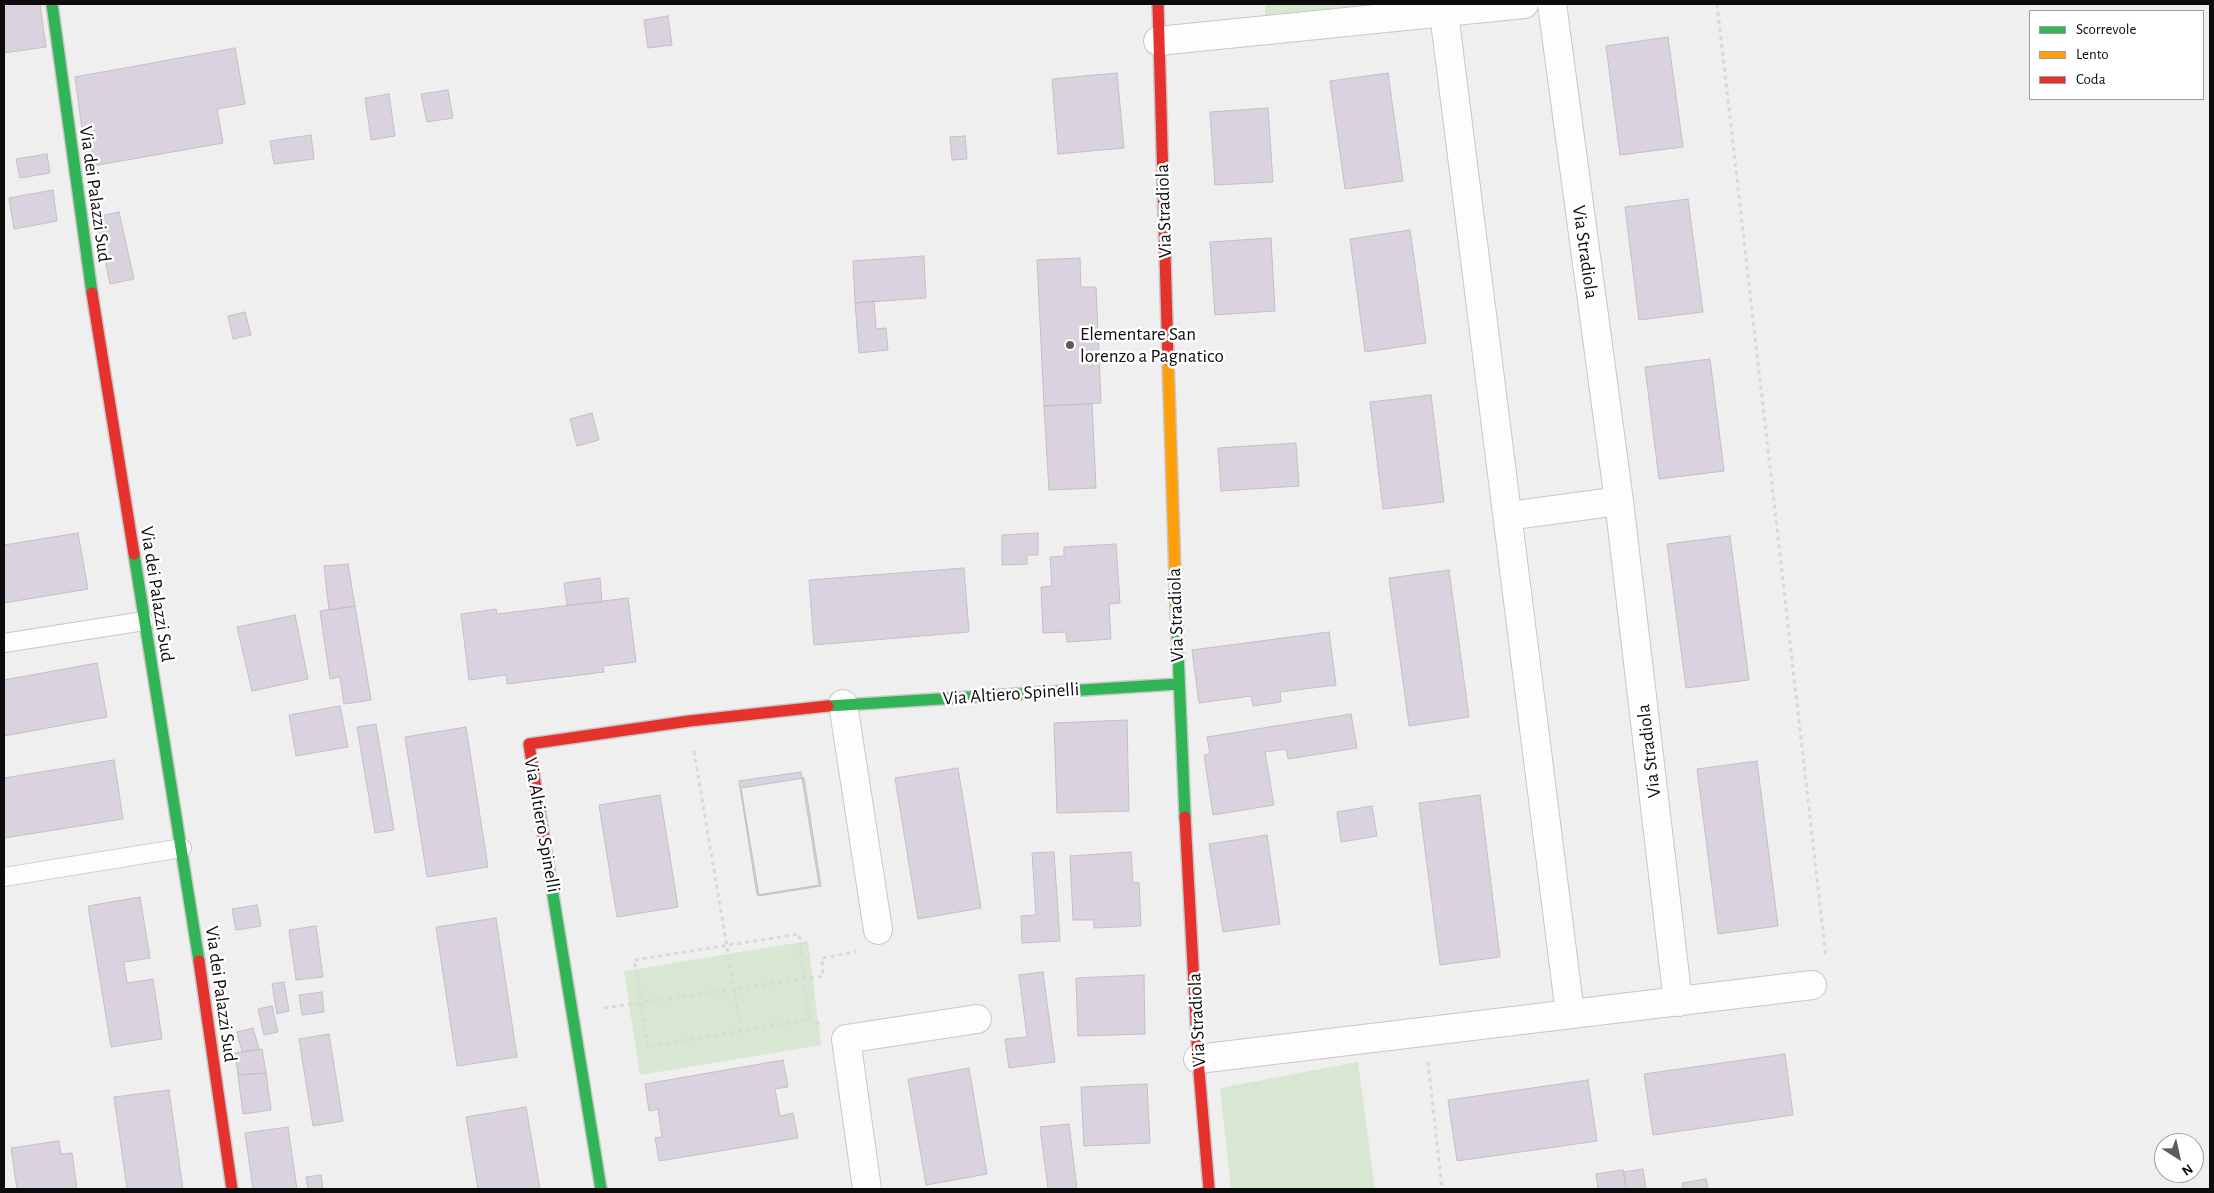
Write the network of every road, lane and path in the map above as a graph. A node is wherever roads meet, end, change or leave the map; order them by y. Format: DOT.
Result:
graph roads {
  1 [pos="52,4"];
  2 [pos="1158,4"];
  3 [pos="1524,4"];
  4 [pos="1552,4"];
  5 [pos="1717,4"];
  6 [pos="1444,13"];
  7 [pos="1158,41"];
  8 [pos="1619,501"];
  9 [pos="1508,516"];
  10 [pos="144,621"];
  11 [pos="4,643"];
  12 [pos="1178,684"];
  13 [pos="843,704"];
  14 [pos="689,721"];
  15 [pos="182,848"];
  16 [pos="4,876"];
  17 [pos="878,930"];
  18 [pos="727,945"];
  19 [pos="804,979"];
  20 [pos="1812,985"];
  21 [pos="734,989"];
  22 [pos="1678,1002"];
  23 [pos="641,1003"];
  24 [pos="574,1012"];
  25 [pos="1570,1014"];
  26 [pos="809,1019"];
  27 [pos="977,1019"];
  28 [pos="741,1031"];
  29 [pos="1425,1032"];
  30 [pos="846,1039"];
  31 [pos="1198,1059"];
  32 [pos="232,1189"];
  33 [pos="601,1189"];
  34 [pos="867,1189"];
  35 [pos="1209,1189"];
  36 [pos="1442,1189"];
  1 -- 10 [label="street, Via dei Palazzi Sud"];
  2 -- 7 [label="street, Via Stradiola"];
  3 -- 6 [label="street"];
  4 -- 8 [label="street, Via Stradiola"];
  5 -- 20 [label="path"];
  6 -- 7 [label="street"];
  6 -- 9 [label="street"];
  7 -- 12 [label="street, Via Stradiola"];
  8 -- 9 [label="street"];
  8 -- 22 [label="street, Via Stradiola"];
  9 -- 25 [label="street"];
  10 -- 11 [label="lane"];
  10 -- 15 [label="street, Via dei Palazzi Sud"];
  12 -- 13 [label="street, Via Altiero Spinelli"];
  12 -- 31 [label="street, Via Stradiola"];
  13 -- 14 [label="street, Via Altiero Spinelli"];
  13 -- 17 [label="street"];
  14 -- 18 [label="path"];
  14 -- 24 [label="street, Via Altiero Spinelli"];
  15 -- 16 [label="lane"];
  15 -- 32 [label="street, Via dei Palazzi Sud"];
  17 -- 19 [label="path"];
  18 -- 19 [label="path"];
  18 -- 21 [label="path"];
  18 -- 23 [label="path"];
  19 -- 21 [label="path"];
  19 -- 26 [label="path"];
  20 -- 22 [label="street"];
  21 -- 23 [label="path"];
  21 -- 28 [label="path"];
  22 -- 25 [label="street"];
  23 -- 24 [label="path"];
  23 -- 28 [label="path"];
  24 -- 33 [label="street, Via Altiero Spinelli"];
  25 -- 29 [label="street"];
  26 -- 28 [label="path"];
  26 -- 30 [label="path"];
  27 -- 30 [label="street"];
  29 -- 31 [label="street"];
  29 -- 36 [label="path"];
  30 -- 34 [label="street"];
  31 -- 35 [label="street, Via Stradiola"];
}
